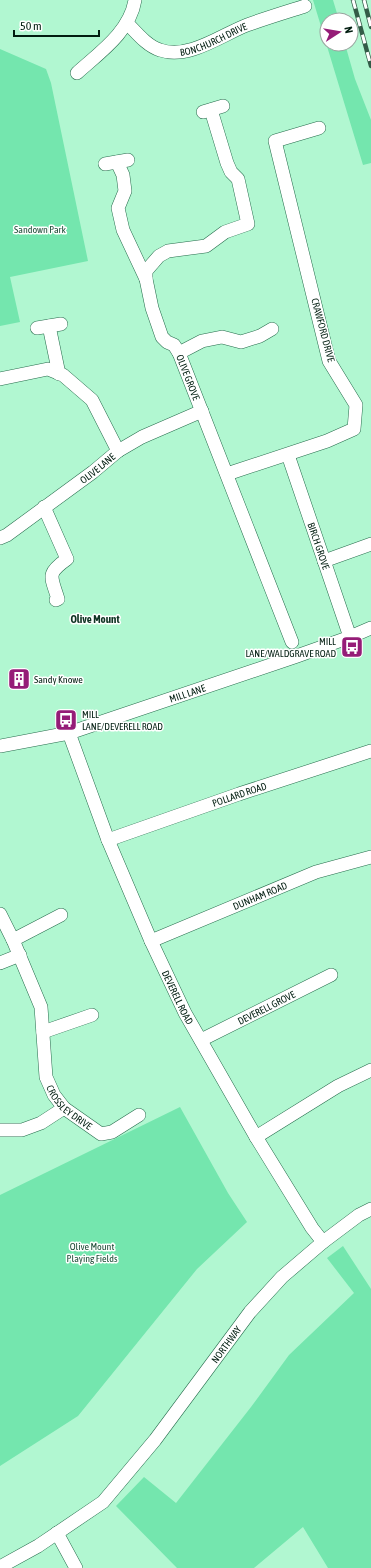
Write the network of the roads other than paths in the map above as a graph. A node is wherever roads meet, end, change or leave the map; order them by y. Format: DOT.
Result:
graph roads {
  1 [pos="135,0"];
  2 [pos="306,6"];
  3 [pos="127,24"];
  4 [pos="77,73"];
  5 [pos="212,109"];
  6 [pos="319,128"];
  7 [pos="117,162"];
  8 [pos="146,279"];
  9 [pos="49,326"];
  10 [pos="272,330"];
  11 [pos="179,354"];
  12 [pos="59,374"];
  13 [pos="0,379"];
  14 [pos="202,411"];
  15 [pos="118,451"];
  16 [pos="288,455"];
  17 [pos="227,474"];
  18 [pos="44,507"];
  19 [pos="0,538"];
  20 [pos="371,544"];
  21 [pos="324,561"];
  22 [pos="56,600"];
  23 [pos="371,628"];
  24 [pos="350,637"];
  25 [pos="292,642"];
  26 [pos="69,734"];
  27 [pos="0,746"];
  28 [pos="371,751"];
  29 [pos="108,840"];
  30 [pos="371,857"];
  31 [pos="0,914"];
  32 [pos="61,915"];
  33 [pos="13,940"];
  34 [pos="151,941"];
  35 [pos="20,955"];
  36 [pos="0,963"];
  37 [pos="331,975"];
  38 [pos="92,1014"];
  39 [pos="43,1032"];
  40 [pos="201,1040"];
  41 [pos="371,1070"];
  42 [pos="64,1108"];
  43 [pos="139,1115"];
  44 [pos="0,1130"];
  45 [pos="256,1138"];
  46 [pos="371,1209"];
  47 [pos="323,1242"];
  48 [pos="57,1533"];
  49 [pos="0,1567"];
  50 [pos="76,1568"];
  1 -- 3 [label="street"];
  2 -- 3 [label="street, BONCHURCH DRIVE"];
  3 -- 4 [label="street"];
  5 -- 8 [label="street"];
  6 -- 16 [label="street, CRAWFORD DRIVE"];
  7 -- 8 [label="street, OLIVE GROVE"];
  8 -- 11 [label="street, OLIVE GROVE"];
  9 -- 12 [label="street"];
  10 -- 11 [label="street"];
  11 -- 14 [label="street, OLIVE GROVE"];
  12 -- 13 [label="street"];
  12 -- 15 [label="street"];
  14 -- 15 [label="street, OLIVE LANE"];
  14 -- 17 [label="street, OLIVE GROVE"];
  15 -- 18 [label="street, OLIVE LANE"];
  16 -- 17 [label="street, CRAWFORD DRIVE"];
  16 -- 21 [label="street, BIRCH GROVE"];
  17 -- 25 [label="street, OLIVE GROVE"];
  18 -- 19 [label="street, OLIVE LANE"];
  18 -- 22 [label="street"];
  20 -- 21 [label="street"];
  21 -- 24 [label="street, BIRCH GROVE"];
  23 -- 24 [label="street, MILL LANE"];
  24 -- 26 [label="street, MILL LANE"];
  26 -- 27 [label="street, MILL LANE"];
  26 -- 29 [label="street, DEVERELL ROAD"];
  28 -- 29 [label="street, POLLARD ROAD"];
  29 -- 34 [label="street, DEVERELL ROAD"];
  30 -- 34 [label="street, DUNHAM ROAD"];
  31 -- 33 [label="street, CROSSLEY DRIVE"];
  32 -- 33 [label="street"];
  33 -- 35 [label="street, CROSSLEY DRIVE"];
  34 -- 40 [label="street, DEVERELL ROAD"];
  35 -- 36 [label="street"];
  35 -- 39 [label="street, CROSSLEY DRIVE"];
  37 -- 40 [label="street, DEVERELL GROVE"];
  38 -- 39 [label="street"];
  39 -- 42 [label="street, CROSSLEY DRIVE"];
  40 -- 45 [label="street, DEVERELL ROAD"];
  41 -- 45 [label="street"];
  42 -- 43 [label="street, CROSSLEY DRIVE"];
  42 -- 44 [label="street"];
  45 -- 47 [label="street, DEVERELL ROAD"];
  46 -- 47 [label="street, NORTHWAY"];
  47 -- 48 [label="street, NORTHWAY"];
  48 -- 49 [label="street, NORTHWAY"];
  48 -- 50 [label="street"];
}
